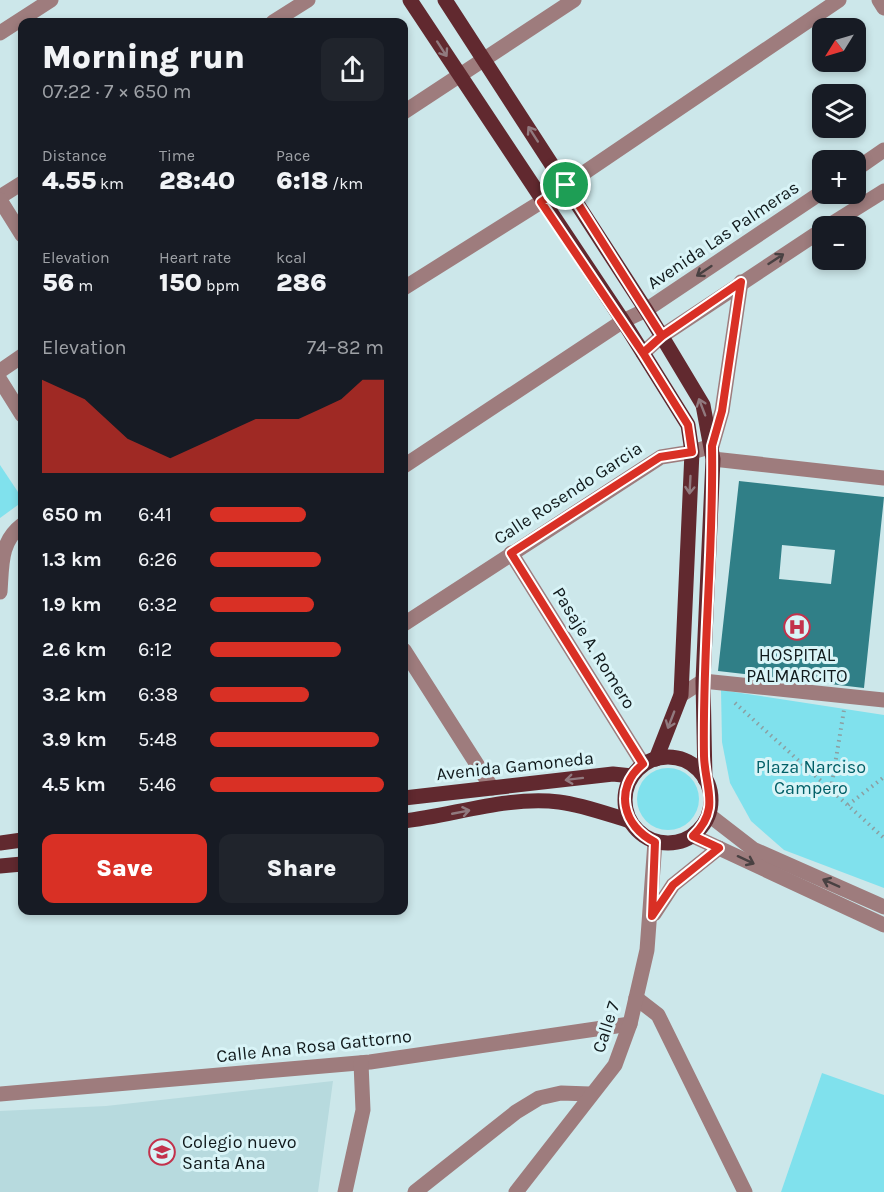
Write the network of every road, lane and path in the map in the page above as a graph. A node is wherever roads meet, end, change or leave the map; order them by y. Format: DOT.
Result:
graph roads {
  1 [pos="51,0"];
  2 [pos="308,0"];
  3 [pos="410,0"];
  4 [pos="445,0"];
  5 [pos="574,0"];
  6 [pos="839,0"];
  7 [pos="879,0"];
  8 [pos="884,8"];
  9 [pos="23,18"];
  10 [pos="279,18"];
  11 [pos="18,21"];
  12 [pos="0,33"];
  13 [pos="484,60"];
  14 [pos="459,76"];
  15 [pos="408,109"];
  16 [pos="884,150"];
  17 [pos="866,162"];
  18 [pos="566,185"];
  19 [pos="18,186"];
  20 [pos="884,190"];
  21 [pos="0,199"];
  22 [pos="812,199"];
  23 [pos="541,202"];
  24 [pos="844,216"];
  25 [pos="18,228"];
  26 [pos="812,236"];
  27 [pos="741,282"];
  28 [pos="408,285"];
  29 [pos="646,310"];
  30 [pos="623,321"];
  31 [pos="662,336"];
  32 [pos="643,353"];
  33 [pos="18,359"];
  34 [pos="0,371"];
  35 [pos="0,380"];
  36 [pos="18,409"];
  37 [pos="692,452"];
  38 [pos="712,452"];
  39 [pos="408,463"];
  40 [pos="884,478"];
  41 [pos="18,528"];
  42 [pos="511,553"];
  43 [pos="0,592"];
  44 [pos="408,621"];
  45 [pos="408,656"];
  46 [pos="703,681"];
  47 [pos="681,695"];
  48 [pos="729,698"];
  49 [pos="884,700"];
  50 [pos="844,709"];
  51 [pos="650,761"];
  52 [pos="632,776"];
  53 [pos="884,777"];
  54 [pos="705,778"];
  55 [pos="492,788"];
  56 [pos="830,789"];
  57 [pos="408,798"];
  58 [pos="848,805"];
  59 [pos="708,815"];
  60 [pos="408,820"];
  61 [pos="630,821"];
  62 [pos="693,836"];
  63 [pos="884,838"];
  64 [pos="18,841"];
  65 [pos="655,842"];
  66 [pos="0,843"];
  67 [pos="719,848"];
  68 [pos="18,864"];
  69 [pos="0,866"];
  70 [pos="884,907"];
  71 [pos="652,916"];
  72 [pos="884,925"];
  73 [pos="636,998"];
  74 [pos="630,1024"];
  75 [pos="361,1063"];
  76 [pos="0,1094"];
  77 [pos="590,1094"];
  78 [pos="345,1192"];
  79 [pos="415,1192"];
  80 [pos="516,1192"];
  81 [pos="745,1192"];
  1 -- 9 [label="street"];
  2 -- 10 [label="street"];
  3 -- 14 [label="main road, one-way"];
  4 -- 13 [label="main road"];
  5 -- 13 [label="street"];
  6 -- 18 [label="street"];
  7 -- 8 [label="street"];
  11 -- 12 [label="street"];
  13 -- 14 [label="street"];
  18 -- 13 [label="main road, one-way"];
  14 -- 15 [label="street"];
  14 -- 23 [label="main road"];
  16 -- 17 [label="street"];
  18 -- 23 [label="street"];
  18 -- 29 [label="main road"];
  19 -- 21 [label="street"];
  20 -- 24 [label="street"];
  21 -- 25 [label="street"];
  22 -- 29 [label="street, Avenida Las Palmeras, one-way"];
  23 -- 28 [label="street"];
  23 -- 30 [label="main road"];
  27 -- 26 [label="street, one-way"];
  27 -- 31 [label="street"];
  27 -- 38 [label="street"];
  29 -- 30 [label="street, Avenida Las Palmeras"];
  29 -- 31 [label="main road"];
  30 -- 32 [label="main road"];
  30 -- 39 [label="street, Avenida Las Palmeras"];
  31 -- 32 [label="street"];
  38 -- 31 [label="main road, one-way"];
  32 -- 37 [label="main road"];
  33 -- 34 [label="street"];
  35 -- 36 [label="street"];
  37 -- 38 [label="street, Calle Rosendo Garcia"];
  37 -- 42 [label="street, Calle Rosendo Garcia"];
  37 -- 47 [label="main road, one-way"];
  38 -- 40 [label="street"];
  38 -- 46 [label="main road"];
  41 -- 43 [label="street"];
  42 -- 44 [label="street, Calle Rosendo Garcia"];
  42 -- 51 [label="street, Pasaje A. Romero"];
  45 -- 55 [label="street"];
  46 -- 47 [label="street"];
  46 -- 49 [label="street"];
  46 -- 54 [label="main road"];
  47 -- 51 [label="main road, one-way"];
  48 -- 56 [label="path"];
  50 -- 56 [label="path"];
  51 -- 52 [label="main road"];
  51 -- 54 [label="main road"];
  52 -- 55 [label="main road, Avenida Gamoneda, one-way"];
  52 -- 61 [label="main road"];
  53 -- 58 [label="path"];
  54 -- 59 [label="main road"];
  55 -- 57 [label="main road, Avenida Gamoneda"];
  56 -- 58 [label="path"];
  58 -- 63 [label="path"];
  59 -- 62 [label="main road"];
  70 -- 59 [label="street, one-way"];
  60 -- 61 [label="main road, Avenida Gamoneda, one-way"];
  61 -- 65 [label="main road"];
  62 -- 65 [label="main road"];
  62 -- 67 [label="street"];
  64 -- 66 [label="main road"];
  65 -- 71 [label="street, Calle 7"];
  67 -- 71 [label="street"];
  67 -- 72 [label="street, one-way"];
  68 -- 69 [label="main road"];
  71 -- 73 [label="street, Calle 7"];
  73 -- 74 [label="street, Calle 7"];
  73 -- 81 [label="street"];
  74 -- 75 [label="street, Calle Ana Rosa Gattorno"];
  74 -- 77 [label="street, Calle 7"];
  75 -- 76 [label="street, Calle Ana Rosa Gattorno"];
  75 -- 78 [label="street"];
  77 -- 79 [label="street"];
  77 -- 80 [label="street, Calle 7"];
}
